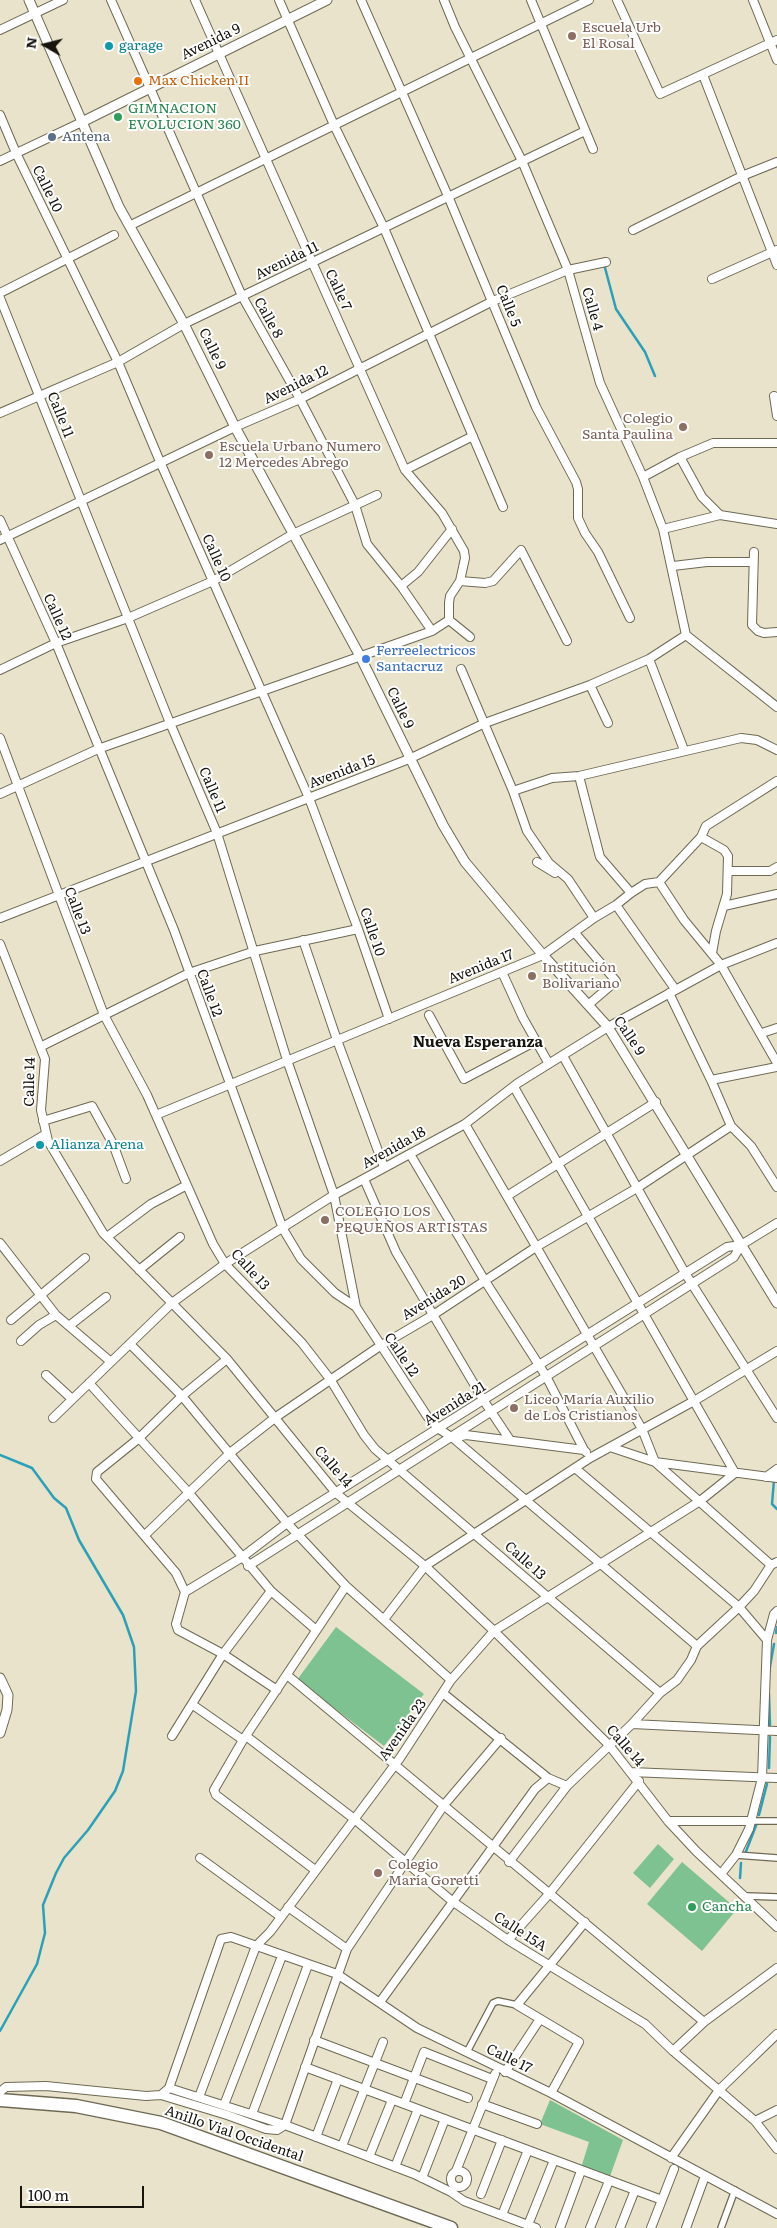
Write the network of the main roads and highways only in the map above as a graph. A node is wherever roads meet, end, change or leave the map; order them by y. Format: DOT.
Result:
graph roads {
  1 [pos="0,2100"];
  2 [pos="450,2228"];
  1 -- 2 [label="highway, Anillo Vial Occidental"];
}
